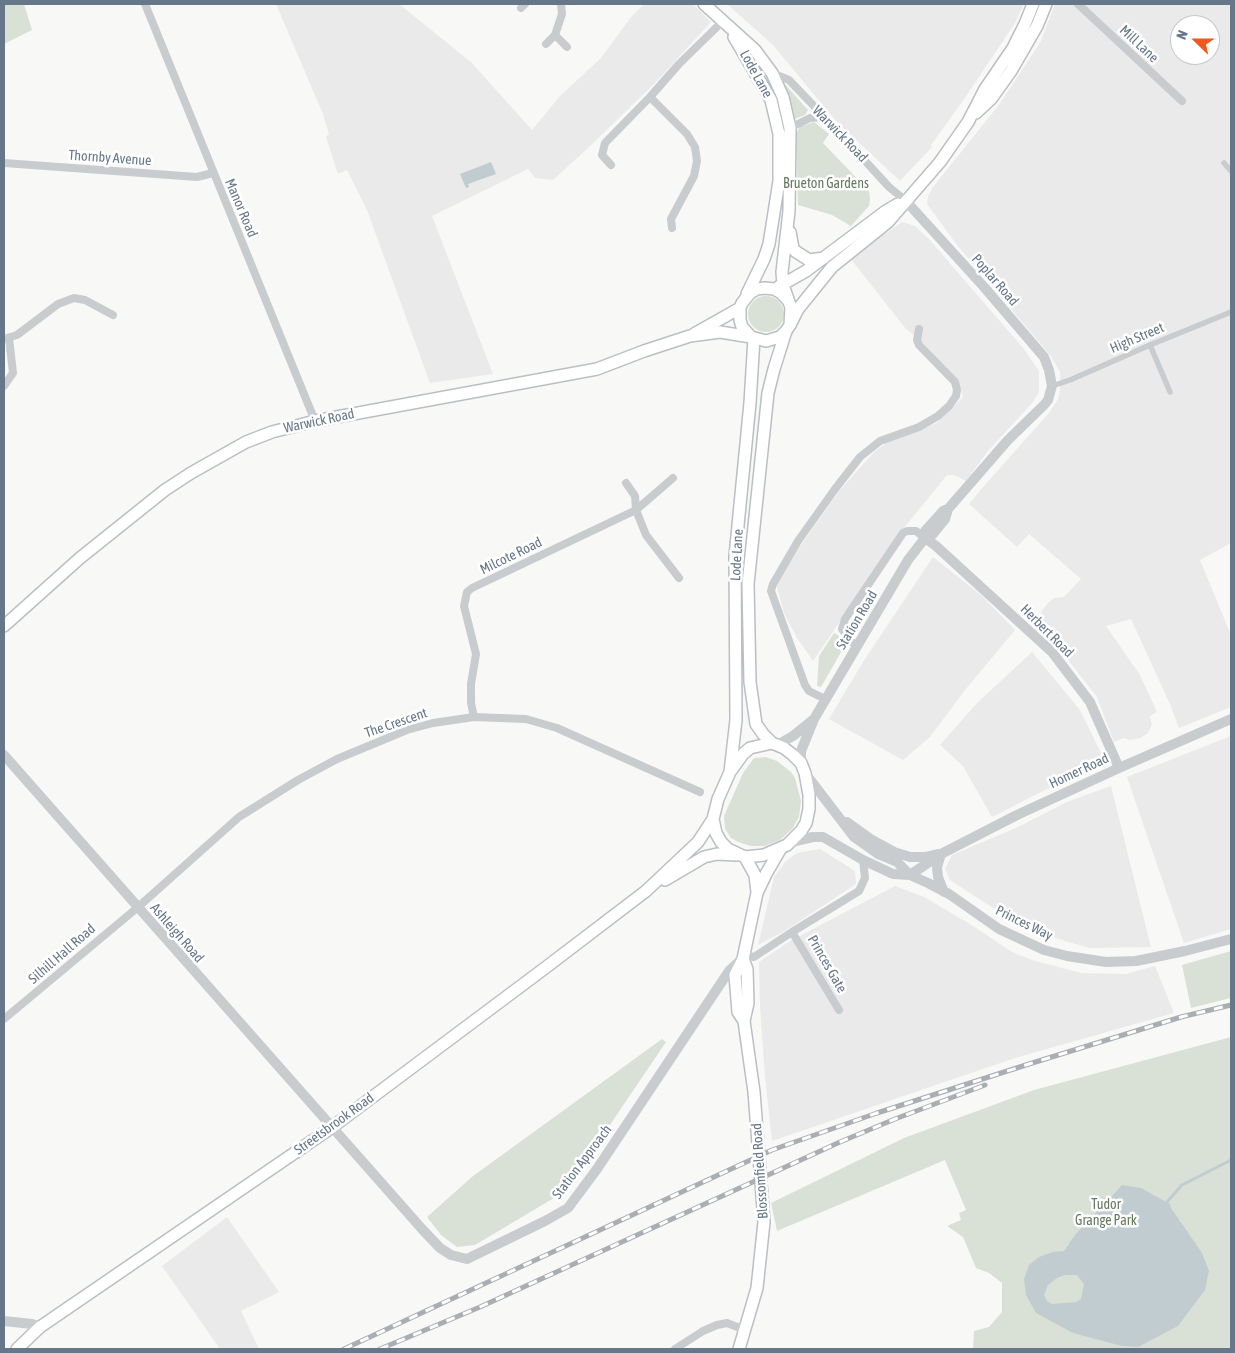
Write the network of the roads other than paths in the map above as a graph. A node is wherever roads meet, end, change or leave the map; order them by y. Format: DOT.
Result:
graph roads {
  1 [pos="146,4"];
  2 [pos="561,4"];
  3 [pos="704,4"];
  4 [pos="1033,4"];
  5 [pos="1046,4"];
  6 [pos="1078,4"];
  7 [pos="726,24"];
  8 [pos="555,35"];
  9 [pos="546,44"];
  10 [pos="567,47"];
  11 [pos="772,73"];
  12 [pos="650,98"];
  13 [pos="1182,101"];
  14 [pos="823,117"];
  15 [pos="971,117"];
  16 [pos="790,128"];
  17 [pos="1224,163"];
  18 [pos="4,164"];
  19 [pos="611,165"];
  20 [pos="1231,171"];
  21 [pos="213,173"];
  22 [pos="905,200"];
  23 [pos="787,218"];
  24 [pos="672,228"];
  25 [pos="826,258"];
  26 [pos="779,287"];
  27 [pos="742,303"];
  28 [pos="1231,312"];
  29 [pos="113,316"];
  30 [pos="788,328"];
  31 [pos="919,329"];
  32 [pos="690,336"];
  33 [pos="753,338"];
  34 [pos="6,339"];
  35 [pos="1150,345"];
  36 [pos="4,386"];
  37 [pos="1052,386"];
  38 [pos="1170,392"];
  39 [pos="315,421"];
  40 [pos="674,478"];
  41 [pos="626,483"];
  42 [pos="636,510"];
  43 [pos="925,538"];
  44 [pos="679,578"];
  45 [pos="4,626"];
  46 [pos="858,647"];
  47 [pos="825,699"];
  48 [pos="474,717"];
  49 [pos="814,719"];
  50 [pos="1231,719"];
  51 [pos="774,744"];
  52 [pos="4,755"];
  53 [pos="803,768"];
  54 [pos="1118,768"];
  55 [pos="730,772"];
  56 [pos="700,792"];
  57 [pos="836,814"];
  58 [pos="713,819"];
  59 [pos="786,845"];
  60 [pos="941,854"];
  61 [pos="741,856"];
  62 [pos="862,860"];
  63 [pos="910,875"];
  64 [pos="646,891"];
  65 [pos="944,892"];
  66 [pos="757,893"];
  67 [pos="137,908"];
  68 [pos="792,932"];
  69 [pos="1231,940"];
  70 [pos="743,957"];
  71 [pos="839,1010"];
  72 [pos="4,1019"];
  73 [pos="332,1128"];
  74 [pos="4,1321"];
  75 [pos="40,1327"];
  76 [pos="745,1330"];
  77 [pos="17,1349"];
  78 [pos="674,1349"];
  79 [pos="739,1349"];
  1 -- 21 [label="street, Manor Road"];
  2 -- 8 [label="street"];
  3 -- 7 [label="main road, Lode Lane"];
  4 -- 15 [label="main road"];
  5 -- 15 [label="main road"];
  6 -- 13 [label="street, Mill Lane"];
  7 -- 11 [label="main road, Lode Lane"];
  7 -- 12 [label="street"];
  7 -- 27 [label="main road, Lode Lane"];
  8 -- 9 [label="street"];
  8 -- 10 [label="street"];
  11 -- 14 [label="street, Warwick Road"];
  11 -- 16 [label="main road, Lode Lane"];
  12 -- 19 [label="street"];
  12 -- 24 [label="street"];
  14 -- 16 [label="street"];
  14 -- 22 [label="street, Warwick Road"];
  15 -- 22 [label="main road"];
  16 -- 23 [label="main road, Lode Lane"];
  17 -- 20 [label="street"];
  18 -- 21 [label="street, Thornby Avenue"];
  21 -- 39 [label="street, Manor Road"];
  22 -- 25 [label="main road"];
  22 -- 30 [label="main road"];
  22 -- 37 [label="street, Poplar Road"];
  23 -- 25 [label="main road"];
  23 -- 26 [label="main road, Lode Lane"];
  25 -- 26 [label="main road"];
  26 -- 27 [label="main road"];
  26 -- 30 [label="main road"];
  27 -- 32 [label="main road, Warwick Road"];
  27 -- 33 [label="main road"];
  28 -- 35 [label="street, High Street"];
  29 -- 34 [label="street"];
  30 -- 33 [label="main road"];
  30 -- 51 [label="main road, Lode Lane"];
  31 -- 47 [label="street"];
  32 -- 33 [label="main road, Warwick Road"];
  32 -- 39 [label="main road, Warwick Road"];
  33 -- 55 [label="main road, Lode Lane"];
  34 -- 36 [label="street"];
  35 -- 37 [label="street, High Street"];
  35 -- 38 [label="street"];
  37 -- 43 [label="street, Station Road"];
  39 -- 45 [label="main road, Warwick Road"];
  40 -- 42 [label="street, Milcote Road"];
  41 -- 42 [label="street"];
  42 -- 44 [label="street"];
  42 -- 48 [label="street, Milcote Road"];
  43 -- 46 [label="street, Station Road"];
  43 -- 46 [label="street"];
  43 -- 54 [label="street, Herbert Road"];
  46 -- 47 [label="street, Station Road"];
  47 -- 49 [label="street, Station Road"];
  48 -- 56 [label="street, The Crescent"];
  48 -- 67 [label="street, The Crescent"];
  49 -- 51 [label="street, Station Road"];
  49 -- 53 [label="street, Station Road"];
  50 -- 54 [label="street, Homer Road"];
  51 -- 53 [label="main road"];
  51 -- 55 [label="main road"];
  52 -- 67 [label="street, Ashleigh Road"];
  53 -- 57 [label="street, Princes Way"];
  53 -- 59 [label="main road"];
  54 -- 60 [label="street, Homer Road"];
  55 -- 58 [label="main road"];
  57 -- 60 [label="street"];
  57 -- 63 [label="street, Princes Way"];
  58 -- 61 [label="main road"];
  58 -- 64 [label="main road, Streetsbrook Road"];
  59 -- 61 [label="main road"];
  59 -- 62 [label="street, Princes Way"];
  59 -- 66 [label="main road, Blossomfield Road"];
  60 -- 63 [label="street, Homer Road"];
  60 -- 65 [label="street"];
  61 -- 64 [label="main road, Streetsbrook Road"];
  61 -- 66 [label="main road, Blossomfield Road"];
  62 -- 63 [label="street, Princes Way"];
  62 -- 68 [label="street"];
  63 -- 65 [label="street, Princes Way"];
  64 -- 73 [label="main road, Streetsbrook Road"];
  65 -- 69 [label="street, Princes Way"];
  66 -- 70 [label="main road, Blossomfield Road"];
  67 -- 72 [label="street, Silhill Hall Road"];
  67 -- 73 [label="street, Ashleigh Road"];
  68 -- 70 [label="street"];
  68 -- 71 [label="street, Princes Gate"];
  70 -- 73 [label="street, Station Approach"];
  70 -- 76 [label="main road, Blossomfield Road"];
  73 -- 75 [label="main road, Streetsbrook Road"];
  74 -- 75 [label="street"];
  75 -- 77 [label="main road, Streetsbrook Road"];
  76 -- 78 [label="street"];
  76 -- 79 [label="main road, Blossomfield Road"];
}
